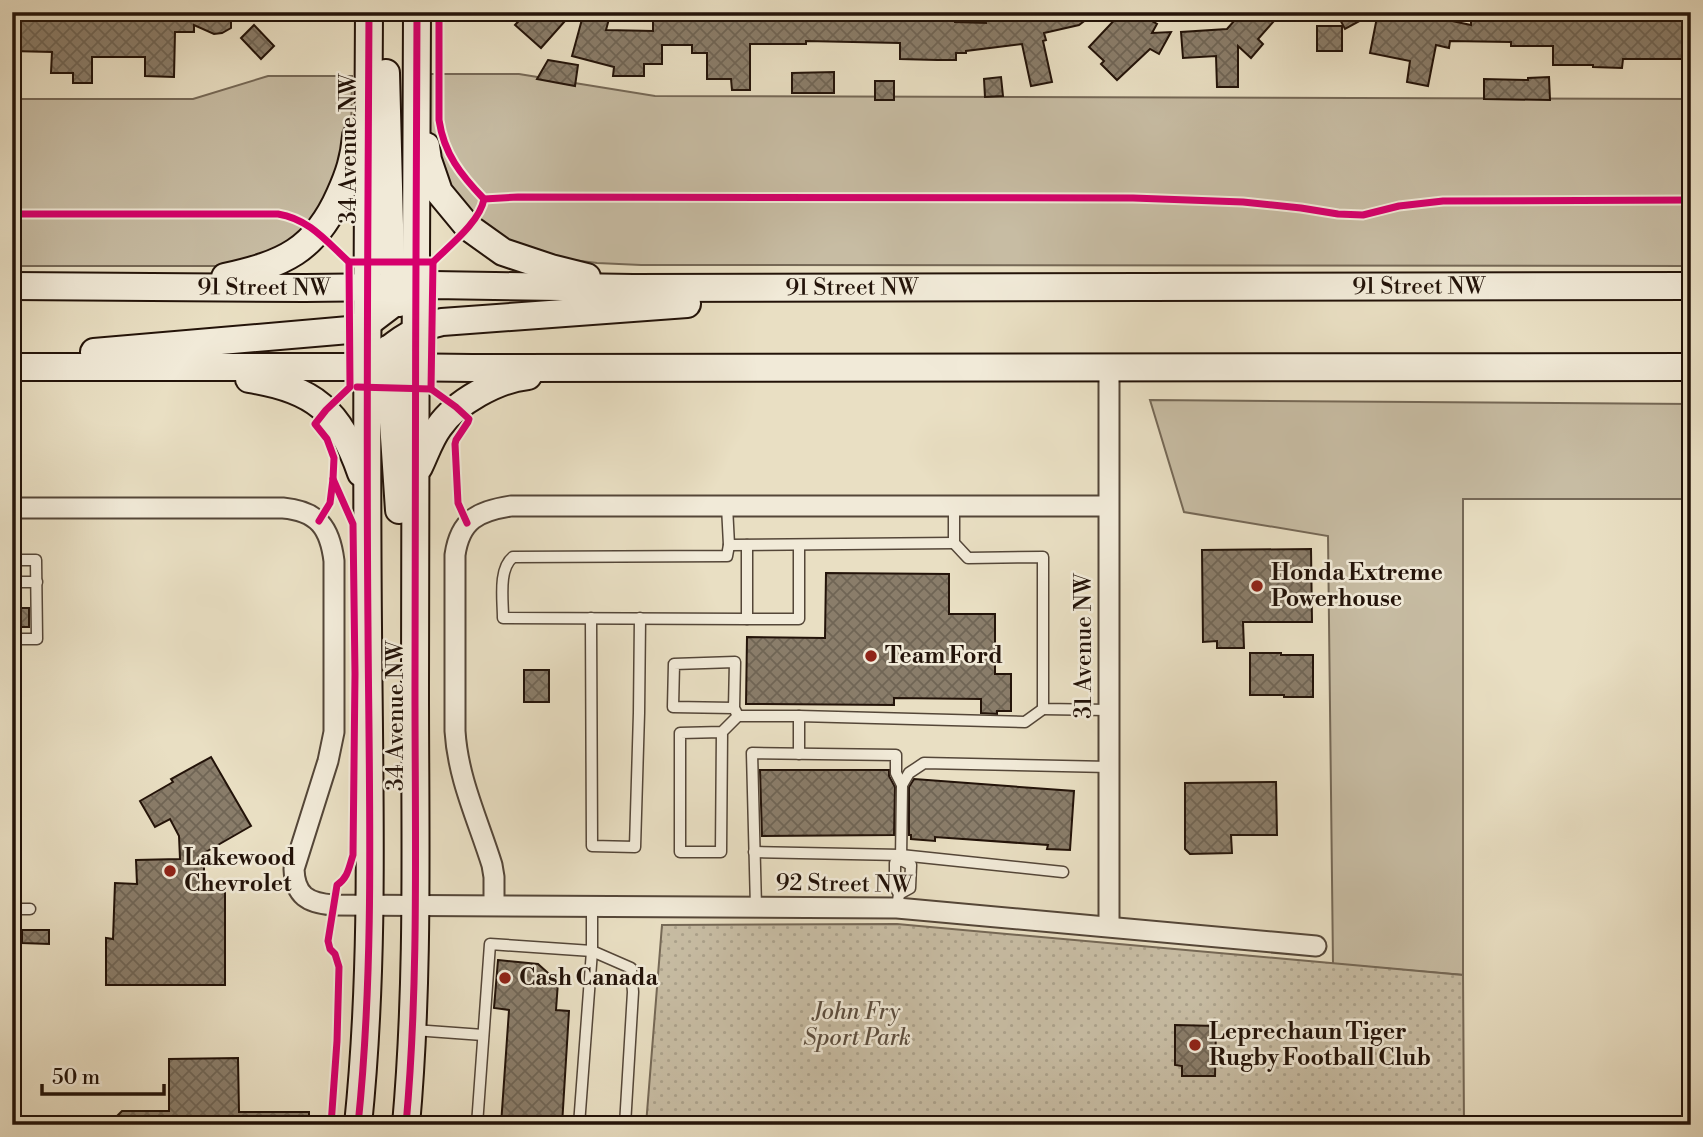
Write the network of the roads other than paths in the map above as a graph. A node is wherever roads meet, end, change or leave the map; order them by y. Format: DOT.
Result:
graph roads {
  1 [pos="362,12"];
  2 [pos="369,12"];
  3 [pos="381,12"];
  4 [pos="417,12"];
  5 [pos="416,92"];
  6 [pos="12,286"];
  7 [pos="185,286"];
  8 [pos="1691,286"];
  9 [pos="368,288"];
  10 [pos="633,288"];
  11 [pos="942,288"];
  12 [pos="391,302"];
  13 [pos="394,351"];
  14 [pos="12,359"];
  15 [pos="12,367"];
  16 [pos="179,367"];
  17 [pos="416,367"];
  18 [pos="1109,367"];
  19 [pos="1691,367"];
  20 [pos="618,368"];
  21 [pos="415,475"];
  22 [pos="367,491"];
  23 [pos="727,506"];
  24 [pos="954,506"];
  25 [pos="1108,506"];
  26 [pos="12,508"];
  27 [pos="954,543"];
  28 [pos="729,545"];
  29 [pos="747,545"];
  30 [pos="799,545"];
  31 [pos="12,560"];
  32 [pos="12,582"];
  33 [pos="37,582"];
  34 [pos="591,618"];
  35 [pos="640,618"];
  36 [pos="747,619"];
  37 [pos="12,639"];
  38 [pos="1043,709"];
  39 [pos="1109,710"];
  40 [pos="736,712"];
  41 [pos="799,716"];
  42 [pos="415,718"];
  43 [pos="722,732"];
  44 [pos="799,754"];
  45 [pos="1109,766"];
  46 [pos="902,785"];
  47 [pos="754,852"];
  48 [pos="901,857"];
  49 [pos="1063,872"];
  50 [pos="898,901"];
  51 [pos="370,905"];
  52 [pos="415,905"];
  53 [pos="494,905"];
  54 [pos="592,906"];
  55 [pos="755,907"];
  56 [pos="12,909"];
  57 [pos="30,909"];
  58 [pos="1109,926"];
  59 [pos="1316,946"];
  60 [pos="592,951"];
  61 [pos="412,1030"];
  62 [pos="483,1035"];
  63 [pos="358,1125"];
  64 [pos="406,1125"];
  65 [pos="477,1125"];
  66 [pos="579,1125"];
  67 [pos="625,1125"];
  1 -- 7 [label="main road"];
  2 -- 9 [label="main road, 34 Avenue NW"];
  3 -- 12 [label="main road"];
  4 -- 5 [label="main road, 34 Avenue NW"];
  5 -- 10 [label="main road"];
  5 -- 12 [label="main road, 34 Avenue NW"];
  6 -- 7 [label="main road, 91 Street NW"];
  7 -- 9 [label="main road, 91 Street NW"];
  8 -- 11 [label="main road, 91 Street NW"];
  9 -- 12 [label="main road, 34 Avenue NW"];
  10 -- 11 [label="main road, 91 Street NW"];
  10 -- 12 [label="main road, 91 Street NW"];
  11 -- 13 [label="main road"];
  12 -- 13 [label="main road, 34 Avenue NW"];
  12 -- 13 [label="main road, 34 Avenue NW"];
  12 -- 14 [label="main road, 91 Street NW"];
  13 -- 16 [label="main road"];
  13 -- 17 [label="main road"];
  13 -- 17 [label="main road, 34 Avenue NW"];
  13 -- 22 [label="main road, 34 Avenue NW"];
  13 -- 42 [label="main road"];
  15 -- 16 [label="main road"];
  16 -- 22 [label="main road"];
  17 -- 20 [label="main road"];
  17 -- 21 [label="main road, 34 Avenue NW"];
  18 -- 19 [label="main road"];
  18 -- 20 [label="main road"];
  18 -- 25 [label="street, 31 Avenue NW"];
  20 -- 21 [label="main road"];
  21 -- 42 [label="main road, 34 Avenue NW"];
  22 -- 51 [label="main road, 34 Avenue NW"];
  23 -- 24 [label="street"];
  23 -- 28 [label="lane"];
  23 -- 53 [label="street"];
  24 -- 25 [label="street"];
  24 -- 27 [label="lane"];
  25 -- 39 [label="street, 31 Avenue NW"];
  26 -- 51 [label="street"];
  27 -- 30 [label="lane"];
  27 -- 38 [label="lane"];
  28 -- 29 [label="lane"];
  28 -- 34 [label="lane"];
  29 -- 30 [label="lane"];
  29 -- 36 [label="lane"];
  30 -- 36 [label="lane"];
  31 -- 33 [label="lane"];
  32 -- 33 [label="lane"];
  33 -- 37 [label="lane"];
  34 -- 35 [label="lane"];
  34 -- 35 [label="lane"];
  35 -- 36 [label="lane"];
  38 -- 39 [label="lane"];
  38 -- 41 [label="lane"];
  39 -- 45 [label="street, 31 Avenue NW"];
  40 -- 40 [label="lane"];
  40 -- 41 [label="lane"];
  40 -- 43 [label="lane"];
  41 -- 44 [label="lane"];
  42 -- 52 [label="main road, 34 Avenue NW"];
  43 -- 43 [label="lane"];
  44 -- 46 [label="lane"];
  44 -- 47 [label="lane"];
  45 -- 46 [label="lane"];
  45 -- 58 [label="street, 31 Avenue NW"];
  46 -- 48 [label="lane"];
  47 -- 48 [label="lane"];
  47 -- 55 [label="lane"];
  48 -- 49 [label="lane"];
  48 -- 50 [label="lane"];
  48 -- 50 [label="lane"];
  50 -- 55 [label="street, 92 Street NW"];
  50 -- 58 [label="street, 92 Street NW"];
  51 -- 52 [label="street, 92 Street NW"];
  51 -- 63 [label="main road, 34 Avenue NW"];
  52 -- 53 [label="street, 92 Street NW"];
  52 -- 61 [label="main road, 34 Avenue NW"];
  53 -- 54 [label="street, 92 Street NW"];
  54 -- 55 [label="street, 92 Street NW"];
  54 -- 60 [label="lane"];
  56 -- 57 [label="lane"];
  58 -- 59 [label="street, 92 Street NW"];
  60 -- 62 [label="lane"];
  60 -- 66 [label="lane"];
  60 -- 67 [label="lane"];
  61 -- 62 [label="lane"];
  61 -- 64 [label="main road, 34 Avenue NW"];
  62 -- 65 [label="lane"];
}
